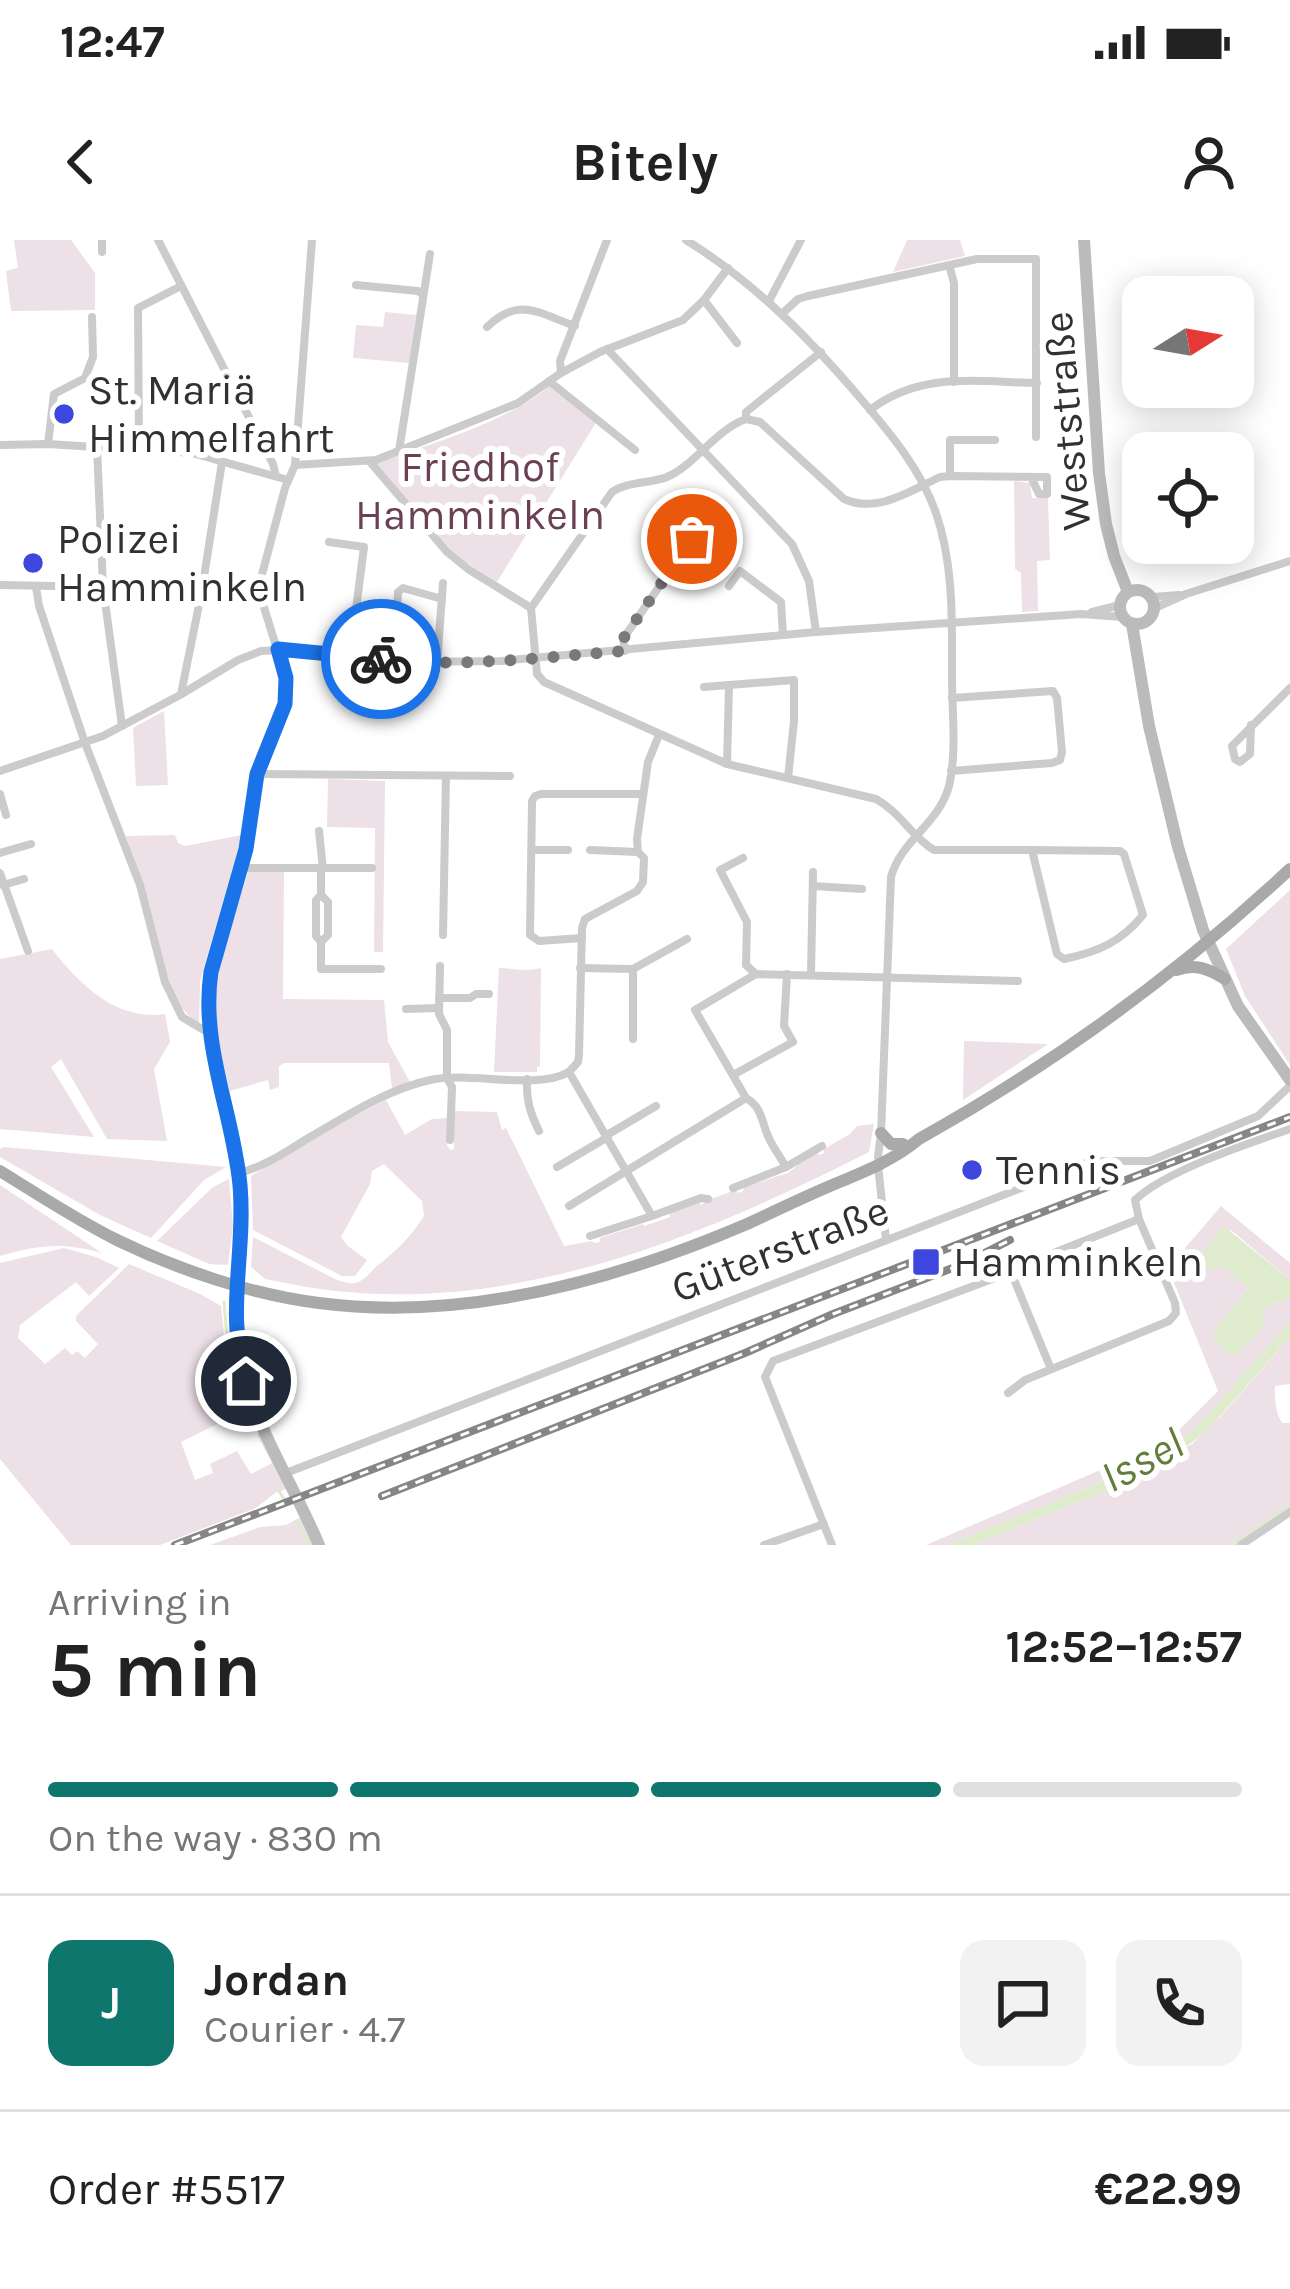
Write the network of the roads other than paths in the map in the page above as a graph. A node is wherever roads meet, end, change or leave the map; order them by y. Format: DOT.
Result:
graph roads {
  1 [pos="102,240"];
  2 [pos="158,240"];
  3 [pos="312,240"];
  4 [pos="607,240"];
  5 [pos="686,240"];
  6 [pos="801,240"];
  7 [pos="1084,240"];
  8 [pos="102,251"];
  9 [pos="430,254"];
  10 [pos="949,265"];
  11 [pos="728,268"];
  12 [pos="356,285"];
  13 [pos="181,286"];
  14 [pos="422,294"];
  15 [pos="704,300"];
  16 [pos="769,301"];
  17 [pos="783,313"];
  18 [pos="92,317"];
  19 [pos="574,326"];
  20 [pos="487,327"];
  21 [pos="737,343"];
  22 [pos="607,349"];
  23 [pos="821,352"];
  24 [pos="561,373"];
  25 [pos="549,381"];
  26 [pos="954,382"];
  27 [pos="1036,382"];
  28 [pos="870,410"];
  29 [pos="746,419"];
  30 [pos="1036,437"];
  31 [pos="995,440"];
  32 [pos="48,444"];
  33 [pos="0,445"];
  34 [pos="97,447"];
  35 [pos="139,448"];
  36 [pos="703,448"];
  37 [pos="635,450"];
  38 [pos="399,452"];
  39 [pos="222,461"];
  40 [pos="370,462"];
  41 [pos="295,465"];
  42 [pos="950,476"];
  43 [pos="276,477"];
  44 [pos="1031,477"];
  45 [pos="288,480"];
  46 [pos="924,484"];
  47 [pos="692,539"];
  48 [pos="329,542"];
  49 [pos="1290,561"];
  50 [pos="442,583"];
  51 [pos="0,585"];
  52 [pos="36,586"];
  53 [pos="729,586"];
  54 [pos="103,587"];
  55 [pos="442,599"];
  56 [pos="1153,602"];
  57 [pos="531,608"];
  58 [pos="356,609"];
  59 [pos="1129,612"];
  60 [pos="952,623"];
  61 [pos="816,632"];
  62 [pos="783,635"];
  63 [pos="278,649"];
  64 [pos="625,651"];
  65 [pos="350,656"];
  66 [pos="534,658"];
  67 [pos="437,663"];
  68 [pos="729,685"];
  69 [pos="704,687"];
  70 [pos="1290,688"];
  71 [pos="180,695"];
  72 [pos="952,698"];
  73 [pos="1252,725"];
  74 [pos="122,727"];
  75 [pos="659,734"];
  76 [pos="85,743"];
  77 [pos="727,764"];
  78 [pos="951,771"];
  79 [pos="0,772"];
  80 [pos="257,774"];
  81 [pos="446,776"];
  82 [pos="510,776"];
  83 [pos="788,778"];
  84 [pos="0,794"];
  85 [pos="643,794"];
  86 [pos="6,815"];
  87 [pos="319,831"];
  88 [pos="918,836"];
  89 [pos="31,844"];
  90 [pos="532,850"];
  91 [pos="568,850"];
  92 [pos="590,850"];
  93 [pos="1032,850"];
  94 [pos="638,851"];
  95 [pos="0,853"];
  96 [pos="743,858"];
  97 [pos="241,868"];
  98 [pos="322,868"];
  99 [pos="372,868"];
  100 [pos="1290,869"];
  101 [pos="813,872"];
  102 [pos="0,873"];
  103 [pos="25,880"];
  104 [pos="3,885"];
  105 [pos="813,886"];
  106 [pos="862,889"];
  107 [pos="443,935"];
  108 [pos="583,938"];
  109 [pos="687,939"];
  110 [pos="1208,943"];
  111 [pos="28,951"];
  112 [pos="440,966"];
  113 [pos="580,968"];
  114 [pos="381,969"];
  115 [pos="633,969"];
  116 [pos="756,974"];
  117 [pos="787,974"];
  118 [pos="811,974"];
  119 [pos="887,976"];
  120 [pos="1165,976"];
  121 [pos="1225,980"];
  122 [pos="1018,981"];
  123 [pos="489,994"];
  124 [pos="440,1003"];
  125 [pos="406,1009"];
  126 [pos="209,1033"];
  127 [pos="633,1039"];
  128 [pos="568,1072"];
  129 [pos="733,1075"];
  130 [pos="447,1078"];
  131 [pos="526,1079"];
  132 [pos="1290,1083"];
  133 [pos="746,1098"];
  134 [pos="656,1106"];
  135 [pos="1290,1130"];
  136 [pos="539,1131"];
  137 [pos="881,1133"];
  138 [pos="608,1136"];
  139 [pos="919,1139"];
  140 [pos="451,1140"];
  141 [pos="903,1144"];
  142 [pos="822,1146"];
  143 [pos="878,1161"];
  144 [pos="557,1167"];
  145 [pos="786,1167"];
  146 [pos="0,1172"];
  147 [pos="628,1172"];
  148 [pos="238,1173"];
  149 [pos="734,1188"];
  150 [pos="708,1198"];
  151 [pos="569,1206"];
  152 [pos="652,1216"];
  153 [pos="1139,1220"];
  154 [pos="590,1236"];
  155 [pos="886,1240"];
  156 [pos="1011,1272"];
  157 [pos="237,1285"];
  158 [pos="1051,1369"];
  159 [pos="1008,1393"];
  160 [pos="286,1473"];
  161 [pos="1290,1512"];
  162 [pos="824,1524"];
  163 [pos="319,1545"];
  164 [pos="764,1545"];
  165 [pos="832,1545"];
  166 [pos="1241,1545"];
  1 -- 8 [label="street"];
  2 -- 13 [label="street"];
  3 -- 41 [label="street"];
  4 -- 19 [label="street"];
  5 -- 11 [label="street"];
  6 -- 16 [label="street"];
  7 -- 59 [label="main road, Weststraße"];
  9 -- 14 [label="street"];
  10 -- 17 [label="street"];
  10 -- 26 [label="street"];
  10 -- 27 [label="street"];
  11 -- 15 [label="street"];
  11 -- 16 [label="street"];
  12 -- 14 [label="street"];
  13 -- 35 [label="street"];
  13 -- 43 [label="street"];
  14 -- 38 [label="street"];
  15 -- 21 [label="street"];
  15 -- 22 [label="street"];
  16 -- 17 [label="street"];
  17 -- 23 [label="street"];
  18 -- 32 [label="street"];
  19 -- 20 [label="street"];
  19 -- 24 [label="street"];
  22 -- 24 [label="street"];
  22 -- 36 [label="street"];
  23 -- 28 [label="street"];
  23 -- 29 [label="street"];
  24 -- 25 [label="street"];
  25 -- 37 [label="street"];
  25 -- 38 [label="street"];
  26 -- 27 [label="street"];
  26 -- 28 [label="street"];
  27 -- 30 [label="street"];
  28 -- 46 [label="street"];
  29 -- 36 [label="street"];
  29 -- 46 [label="street"];
  31 -- 42 [label="street"];
  32 -- 33 [label="street"];
  32 -- 34 [label="street"];
  34 -- 35 [label="street"];
  34 -- 54 [label="street"];
  35 -- 39 [label="street"];
  36 -- 57 [label="street"];
  36 -- 61 [label="street"];
  38 -- 40 [label="street"];
  39 -- 43 [label="street"];
  39 -- 71 [label="street"];
  40 -- 41 [label="street"];
  40 -- 57 [label="street"];
  41 -- 45 [label="street"];
  42 -- 44 [label="street"];
  42 -- 46 [label="street"];
  43 -- 45 [label="street"];
  45 -- 63 [label="street"];
  46 -- 60 [label="street"];
  47 -- 64 [label="street"];
  48 -- 58 [label="street"];
  49 -- 56 [label="street"];
  50 -- 55 [label="street"];
  51 -- 52 [label="street"];
  52 -- 54 [label="street"];
  52 -- 76 [label="street"];
  53 -- 62 [label="street"];
  54 -- 74 [label="street"];
  55 -- 58 [label="street"];
  55 -- 67 [label="street"];
  56 -- 59 [label="main road"];
  56 -- 59 [label="main road"];
  57 -- 66 [label="street"];
  58 -- 65 [label="street"];
  59 -- 60 [label="street"];
  59 -- 110 [label="main road, Weststraße"];
  60 -- 61 [label="street"];
  60 -- 72 [label="street"];
  61 -- 62 [label="street"];
  62 -- 64 [label="street"];
  63 -- 65 [label="street"];
  63 -- 71 [label="street"];
  63 -- 80 [label="street"];
  64 -- 66 [label="street"];
  65 -- 67 [label="street"];
  66 -- 67 [label="street"];
  66 -- 75 [label="street"];
  68 -- 69 [label="street"];
  68 -- 77 [label="street"];
  68 -- 83 [label="street"];
  70 -- 73 [label="street"];
  71 -- 74 [label="street"];
  72 -- 78 [label="street"];
  72 -- 78 [label="street"];
  74 -- 76 [label="street"];
  75 -- 77 [label="street"];
  75 -- 85 [label="street"];
  76 -- 79 [label="street"];
  76 -- 126 [label="street"];
  77 -- 83 [label="street"];
  78 -- 88 [label="street"];
  80 -- 81 [label="street"];
  80 -- 97 [label="street"];
  81 -- 82 [label="street"];
  81 -- 107 [label="street"];
  83 -- 88 [label="street"];
  84 -- 86 [label="street"];
  85 -- 90 [label="street"];
  85 -- 94 [label="street"];
  87 -- 98 [label="street"];
  88 -- 93 [label="street"];
  88 -- 119 [label="street"];
  89 -- 95 [label="street"];
  90 -- 91 [label="street"];
  90 -- 108 [label="street"];
  92 -- 94 [label="street"];
  93 -- 93 [label="street"];
  94 -- 108 [label="street"];
  96 -- 116 [label="street"];
  97 -- 98 [label="street"];
  97 -- 126 [label="street"];
  98 -- 99 [label="street"];
  98 -- 114 [label="street"];
  100 -- 110 [label="main road"];
  101 -- 105 [label="street"];
  102 -- 104 [label="street"];
  103 -- 104 [label="street"];
  104 -- 111 [label="street"];
  105 -- 106 [label="street"];
  105 -- 118 [label="street"];
  108 -- 113 [label="street"];
  109 -- 115 [label="street"];
  110 -- 120 [label="main road"];
  110 -- 121 [label="main road, Weststraße"];
  112 -- 124 [label="street"];
  113 -- 115 [label="street"];
  113 -- 128 [label="street"];
  115 -- 127 [label="street"];
  116 -- 117 [label="street"];
  116 -- 129 [label="street"];
  117 -- 118 [label="street"];
  117 -- 129 [label="street"];
  118 -- 119 [label="street"];
  119 -- 122 [label="street"];
  119 -- 137 [label="street"];
  120 -- 121 [label="main road"];
  120 -- 139 [label="main road"];
  121 -- 132 [label="main road, Weststraße"];
  123 -- 124 [label="street"];
  124 -- 125 [label="street"];
  124 -- 130 [label="street"];
  126 -- 148 [label="street"];
  128 -- 131 [label="street"];
  128 -- 138 [label="street"];
  129 -- 133 [label="street"];
  130 -- 131 [label="street"];
  130 -- 140 [label="street"];
  130 -- 148 [label="street"];
  131 -- 136 [label="street"];
  132 -- 155 [label="street, Güterstraße"];
  133 -- 145 [label="street"];
  133 -- 147 [label="street"];
  134 -- 138 [label="street"];
  135 -- 153 [label="street"];
  137 -- 141 [label="main road"];
  137 -- 143 [label="street"];
  138 -- 144 [label="street"];
  138 -- 147 [label="street"];
  139 -- 141 [label="main road"];
  139 -- 143 [label="main road"];
  141 -- 143 [label="main road"];
  142 -- 145 [label="street"];
  143 -- 155 [label="street"];
  143 -- 157 [label="main road"];
  145 -- 149 [label="street"];
  146 -- 157 [label="main road"];
  147 -- 151 [label="street"];
  147 -- 152 [label="street"];
  148 -- 157 [label="street"];
  150 -- 152 [label="street"];
  152 -- 154 [label="street"];
  153 -- 156 [label="street"];
  153 -- 158 [label="street"];
  155 -- 160 [label="street, Güterstraße"];
  156 -- 158 [label="street"];
  156 -- 162 [label="street"];
  157 -- 160 [label="main road"];
  158 -- 159 [label="street"];
  160 -- 163 [label="main road"];
  161 -- 166 [label="street"];
  162 -- 164 [label="street"];
  162 -- 165 [label="street"];
}
